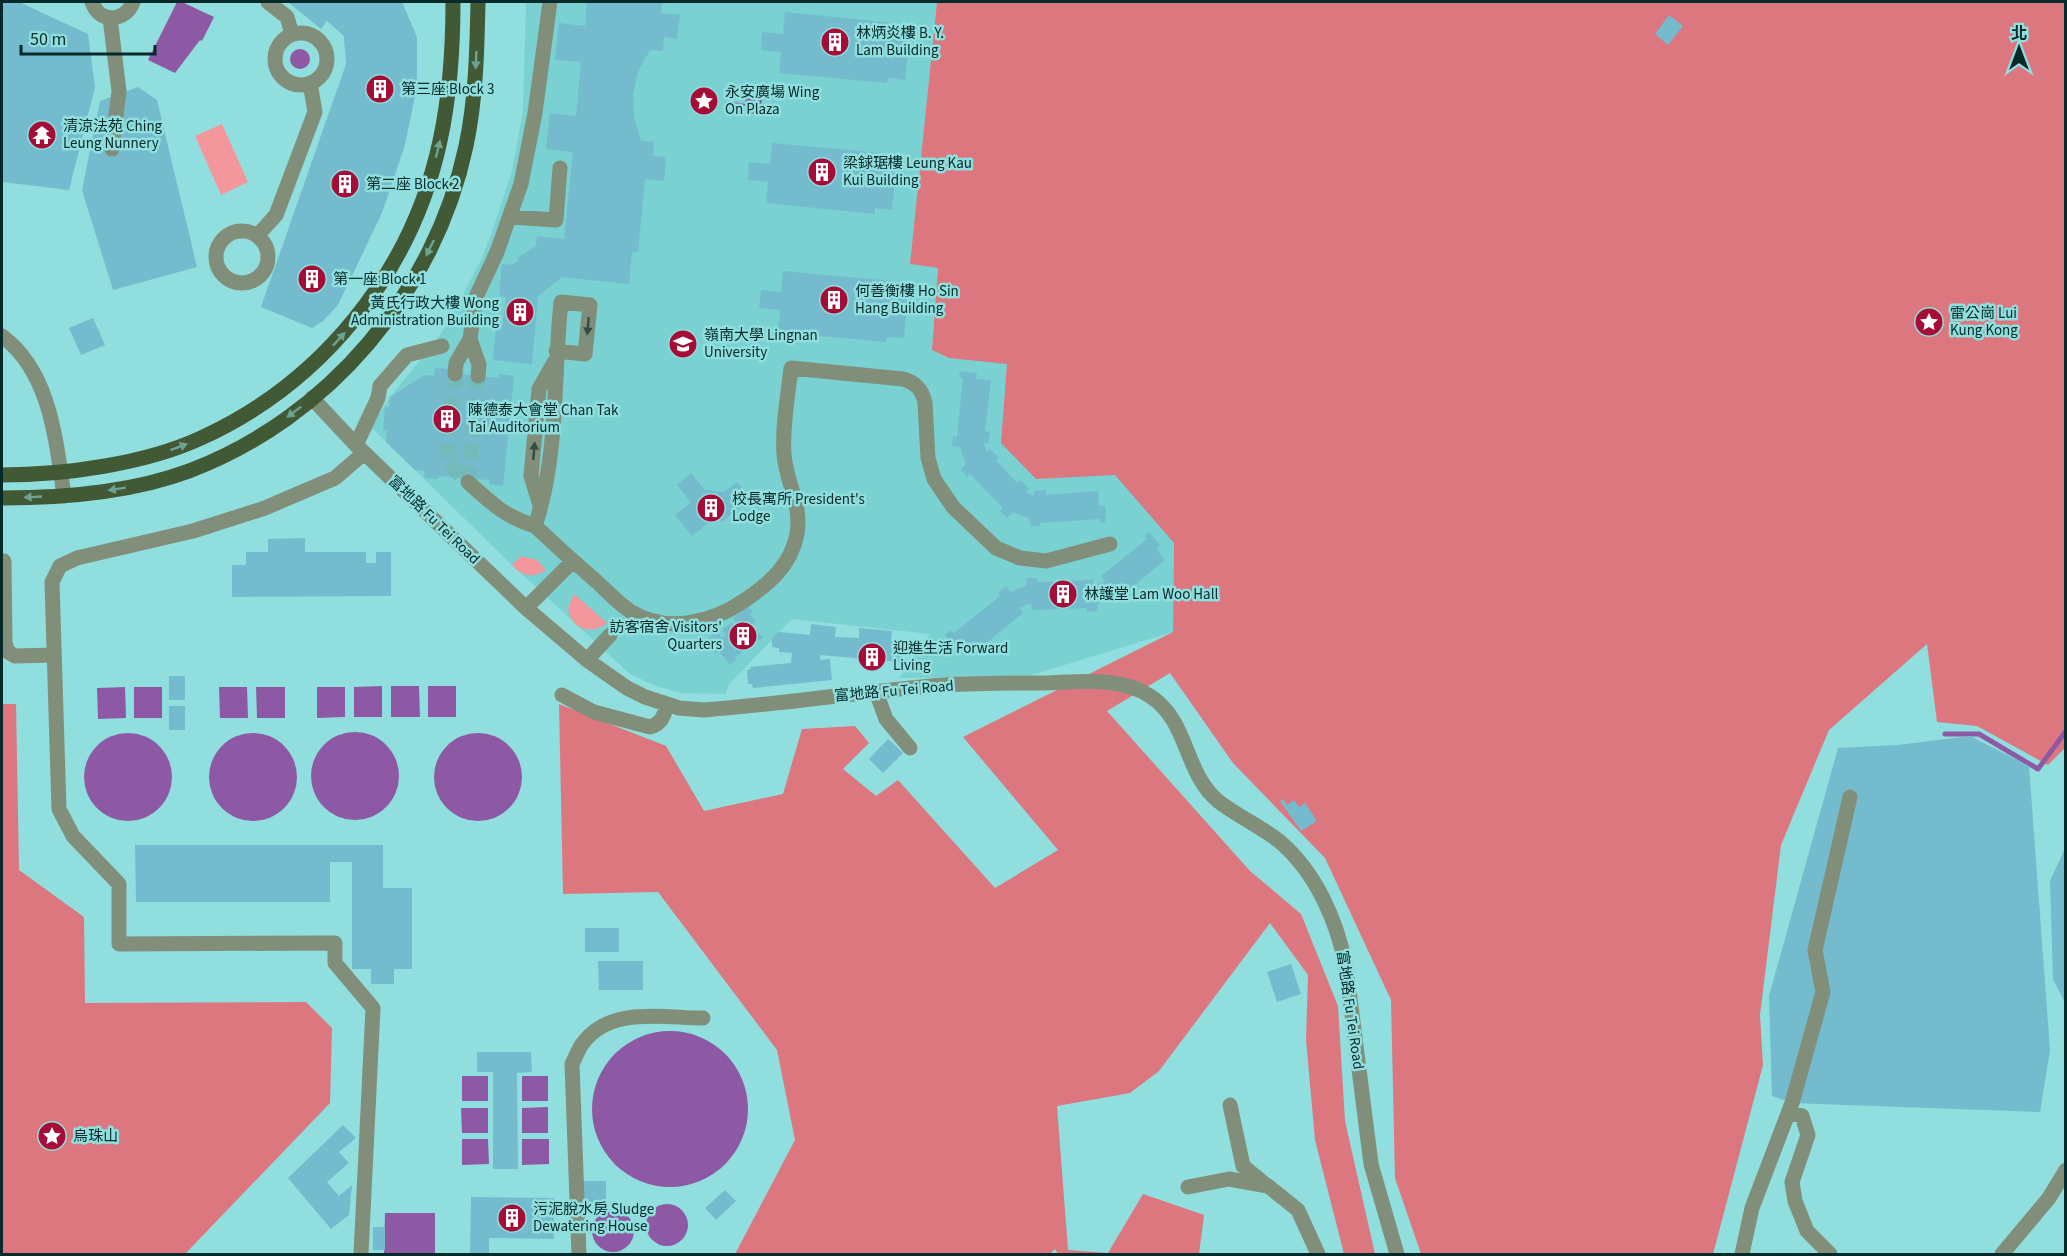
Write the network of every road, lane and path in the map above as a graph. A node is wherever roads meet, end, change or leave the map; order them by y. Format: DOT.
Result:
graph roads {
  1 [pos="92,2"];
  2 [pos="133,2"];
  3 [pos="268,2"];
  4 [pos="453,2"];
  5 [pos="478,2"];
  6 [pos="550,2"];
  7 [pos="110,18"];
  8 [pos="292,34"];
  9 [pos="310,83"];
  10 [pos="112,149"];
  11 [pos="560,168"];
  12 [pos="510,217"];
  13 [pos="257,236"];
  14 [pos="2,336"];
  15 [pos="470,339"];
  16 [pos="442,346"];
  17 [pos="556,356"];
  18 [pos="455,374"];
  19 [pos="478,376"];
  20 [pos="312,398"];
  21 [pos="360,449"];
  22 [pos="60,471"];
  23 [pos="2,475"];
  24 [pos="468,482"];
  25 [pos="64,496"];
  26 [pos="2,498"];
  27 [pos="535,526"];
  28 [pos="1110,544"];
  29 [pos="4,561"];
  30 [pos="573,561"];
  31 [pos="526,608"];
  32 [pos="610,636"];
  33 [pos="53,655"];
  34 [pos="587,660"];
  35 [pos="876,692"];
  36 [pos="562,695"];
  37 [pos="668,705"];
  38 [pos="910,747"];
  39 [pos="1850,797"];
  40 [pos="703,1018"];
  41 [pos="1230,1105"];
  42 [pos="1789,1112"];
  43 [pos="2066,1170"];
  44 [pos="1268,1186"];
  45 [pos="1188,1187"];
  46 [pos="361,1254"];
  47 [pos="579,1254"];
  48 [pos="1318,1254"];
  49 [pos="1397,1254"];
  50 [pos="1742,1254"];
  51 [pos="1830,1254"];
  52 [pos="2002,1254"];
  1 -- 7 [label="street"];
  2 -- 7 [label="street"];
  3 -- 8 [label="street"];
  22 -- 4 [label="main road, one-way"];
  5 -- 20 [label="main road, one-way"];
  6 -- 12 [label="street"];
  7 -- 10 [label="street"];
  8 -- 9 [label="street"];
  8 -- 9 [label="street"];
  9 -- 13 [label="street"];
  11 -- 12 [label="street"];
  12 -- 15 [label="street"];
  14 -- 22 [label="street"];
  15 -- 18 [label="street"];
  15 -- 19 [label="street"];
  16 -- 21 [label="street"];
  17 -- 27 [label="street"];
  20 -- 21 [label="street, 富地路 Fu Tei Road"];
  20 -- 25 [label="main road, one-way"];
  21 -- 31 [label="street, 富地路 Fu Tei Road"];
  21 -- 33 [label="street"];
  22 -- 23 [label="main road"];
  22 -- 25 [label="street"];
  24 -- 27 [label="street"];
  25 -- 26 [label="main road, one-way"];
  27 -- 30 [label="street"];
  28 -- 30 [label="street"];
  29 -- 33 [label="street"];
  30 -- 31 [label="street"];
  31 -- 34 [label="street, 富地路 Fu Tei Road"];
  32 -- 34 [label="street"];
  33 -- 46 [label="street"];
  34 -- 37 [label="street, 富地路 Fu Tei Road"];
  35 -- 37 [label="street, 富地路 Fu Tei Road"];
  35 -- 38 [label="street"];
  35 -- 49 [label="street, 富地路 Fu Tei Road"];
  36 -- 37 [label="street"];
  39 -- 42 [label="street"];
  40 -- 47 [label="street"];
  41 -- 44 [label="street"];
  42 -- 50 [label="street"];
  42 -- 51 [label="street"];
  43 -- 52 [label="street"];
  44 -- 45 [label="street"];
  44 -- 48 [label="street"];
}
